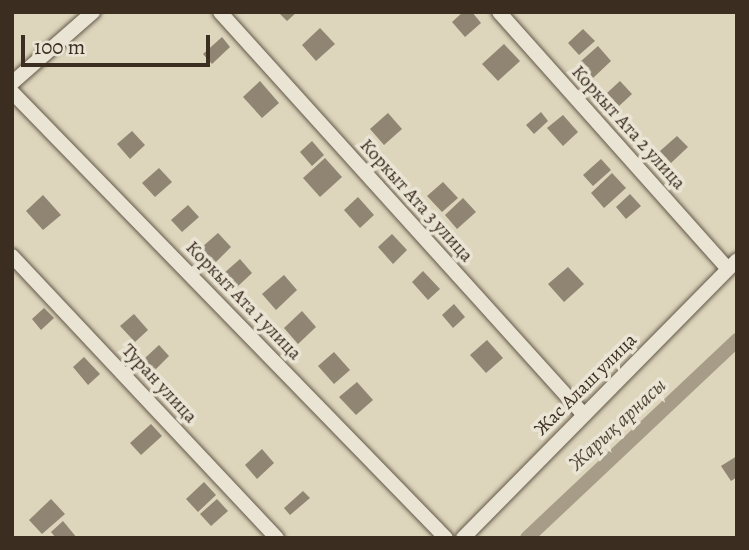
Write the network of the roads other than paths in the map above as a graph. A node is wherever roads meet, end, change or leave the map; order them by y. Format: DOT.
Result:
graph roads {
  1 [pos="93,12"];
  2 [pos="220,12"];
  3 [pos="499,12"];
  4 [pos="12,83"];
  5 [pos="12,92"];
  6 [pos="12,256"];
  7 [pos="732,264"];
  8 [pos="584,415"];
  9 [pos="277,538"];
  10 [pos="446,538"];
  11 [pos="463,538"];
  1 -- 4 [label="street"];
  2 -- 8 [label="street, Коркыт Ата 3 улица"];
  3 -- 7 [label="street, Коркыт Ата 2 улица"];
  5 -- 10 [label="street, Коркыт Ата 1 улица"];
  6 -- 9 [label="street, Туран улица"];
  7 -- 8 [label="street, Жас Алаш улица"];
  8 -- 11 [label="street, Жас Алаш улица"];
}
